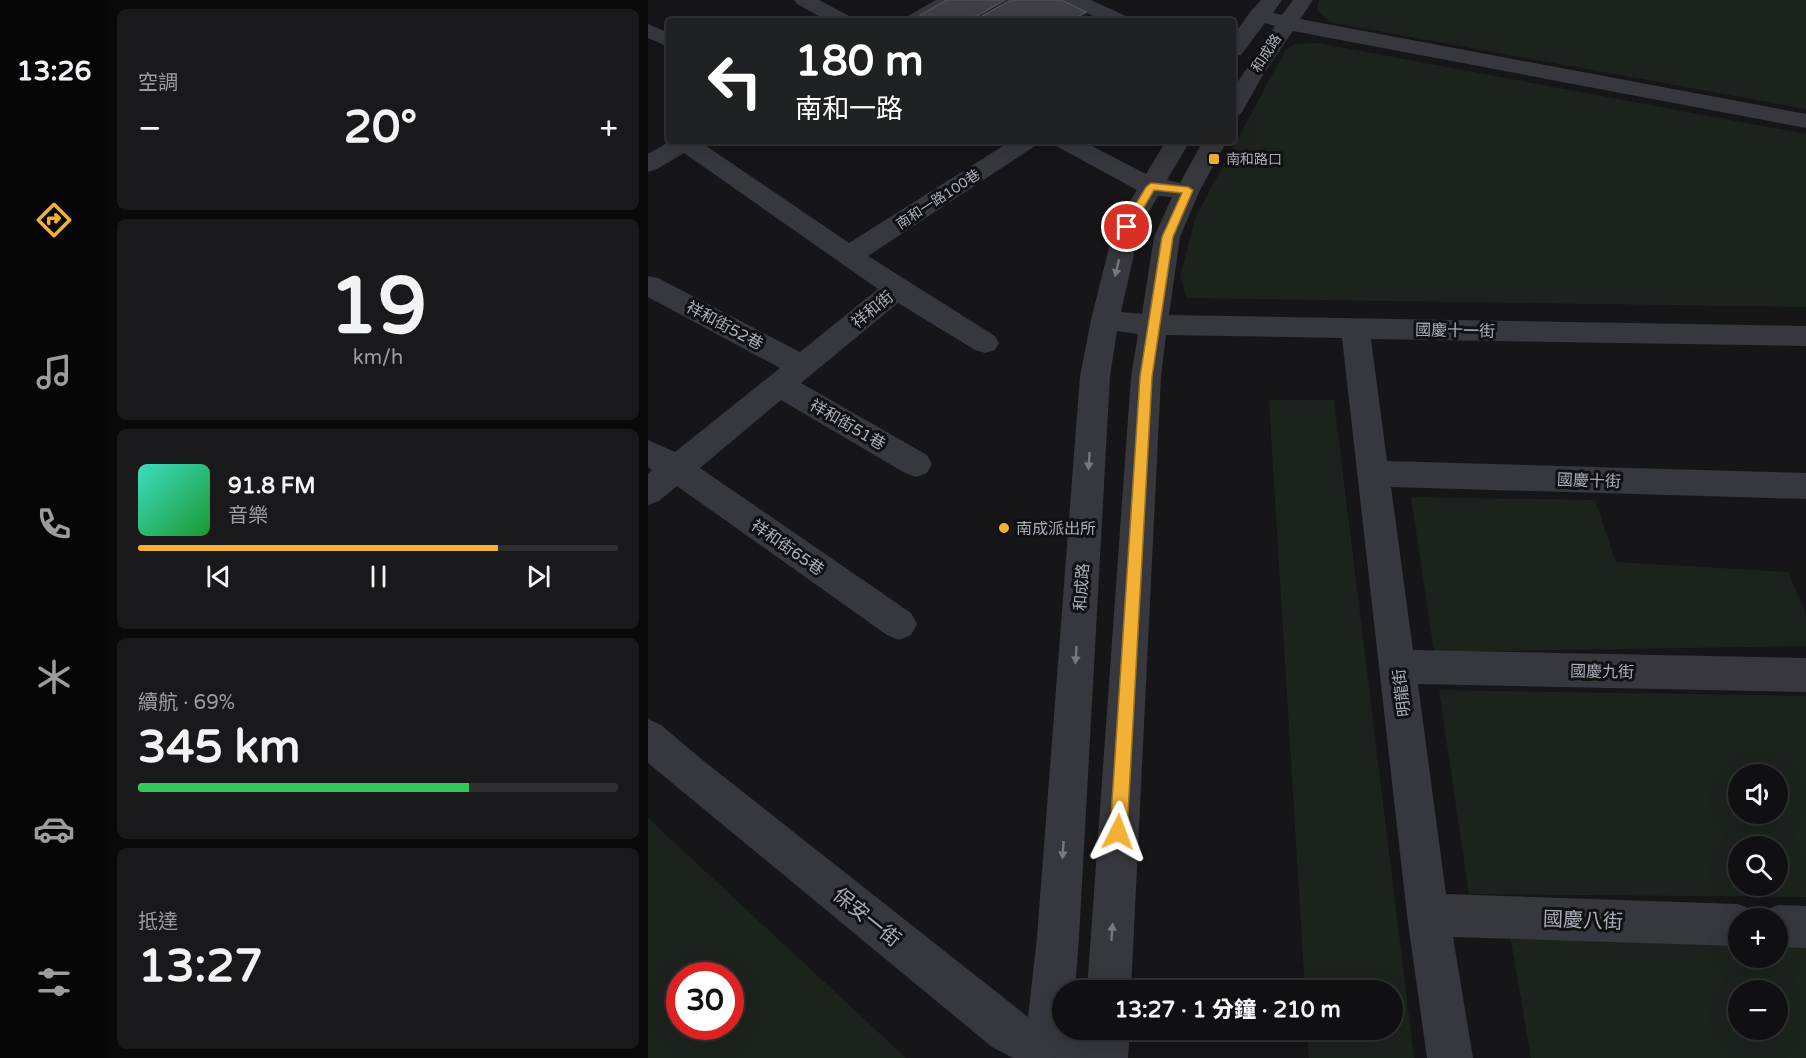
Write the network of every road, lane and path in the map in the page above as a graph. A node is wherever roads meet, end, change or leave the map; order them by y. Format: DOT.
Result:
graph roads {
  1 [pos="804,0"];
  2 [pos="951,0"];
  3 [pos="1074,0"];
  4 [pos="1303,0"];
  5 [pos="1265,8"];
  6 [pos="838,18"];
  7 [pos="918,18"];
  8 [pos="1114,18"];
  9 [pos="1286,23"];
  10 [pos="648,30"];
  11 [pos="666,39"];
  12 [pos="1236,46"];
  13 [pos="1243,71"];
  14 [pos="1236,98"];
  15 [pos="1806,121"];
  16 [pos="683,144"];
  17 [pos="689,144"];
  18 [pos="1022,144"];
  19 [pos="1070,144"];
  20 [pos="1176,144"];
  21 [pos="1213,144"];
  22 [pos="648,164"];
  23 [pos="1151,187"];
  24 [pos="1188,190"];
  25 [pos="849,256"];
  26 [pos="648,285"];
  27 [pos="897,289"];
  28 [pos="1105,320"];
  29 [pos="1153,325"];
  30 [pos="1355,328"];
  31 [pos="1806,336"];
  32 [pos="985,343"];
  33 [pos="791,375"];
  34 [pos="648,452"];
  35 [pos="916,464"];
  36 [pos="677,469"];
  37 [pos="1373,474"];
  38 [pos="1806,486"];
  39 [pos="648,492"];
  40 [pos="899,624"];
  41 [pos="1398,667"];
  42 [pos="1806,675"];
  43 [pos="648,738"];
  44 [pos="1428,915"];
  45 [pos="1728,925"];
  46 [pos="1788,926"];
  47 [pos="1806,927"];
  48 [pos="1110,980"];
  49 [pos="1106,1040"];
  50 [pos="1046,1054"];
  51 [pos="1105,1058"];
  52 [pos="1450,1058"];
  1 -- 6 [label="street"];
  2 -- 7 [label="street"];
  3 -- 8 [label="street"];
  4 -- 9 [label="street, 和成路"];
  5 -- 9 [label="street"];
  5 -- 12 [label="street, 和成路"];
  9 -- 13 [label="street, 和成路"];
  9 -- 15 [label="street"];
  10 -- 11 [label="street"];
  13 -- 14 [label="street, 和成路"];
  16 -- 22 [label="street"];
  17 -- 25 [label="street, 祥和街"];
  18 -- 25 [label="street, 南和一路100巷"];
  19 -- 23 [label="street"];
  20 -- 23 [label="street, 和成路"];
  21 -- 24 [label="street"];
  23 -- 24 [label="street"];
  23 -- 28 [label="street, 和成路, one-way"];
  24 -- 29 [label="street"];
  25 -- 27 [label="street, 祥和街"];
  26 -- 33 [label="street, 祥和街52巷"];
  27 -- 32 [label="street"];
  27 -- 33 [label="street, 祥和街"];
  28 -- 29 [label="street, 國慶十一街"];
  28 -- 50 [label="street, 和成路, one-way"];
  29 -- 30 [label="street, 國慶十一街"];
  48 -- 29 [label="street, one-way"];
  30 -- 31 [label="street, 國慶十一街"];
  30 -- 37 [label="street, 明龍街"];
  33 -- 35 [label="street, 祥和街51巷"];
  33 -- 36 [label="street, 祥和街"];
  34 -- 36 [label="street, 祥和街65巷"];
  36 -- 39 [label="street, 祥和街"];
  36 -- 40 [label="street, 祥和街65巷"];
  37 -- 38 [label="street, 國慶十街"];
  37 -- 41 [label="street, 明龍街"];
  41 -- 42 [label="street, 國慶九街"];
  41 -- 44 [label="street, 明龍街"];
  43 -- 50 [label="street, 保安一街"];
  44 -- 45 [label="street, 國慶八街"];
  44 -- 52 [label="street, 明龍街"];
  46 -- 47 [label="street"];
  49 -- 51 [label="street"];
  50 -- 51 [label="street, 保安一街"];
}
